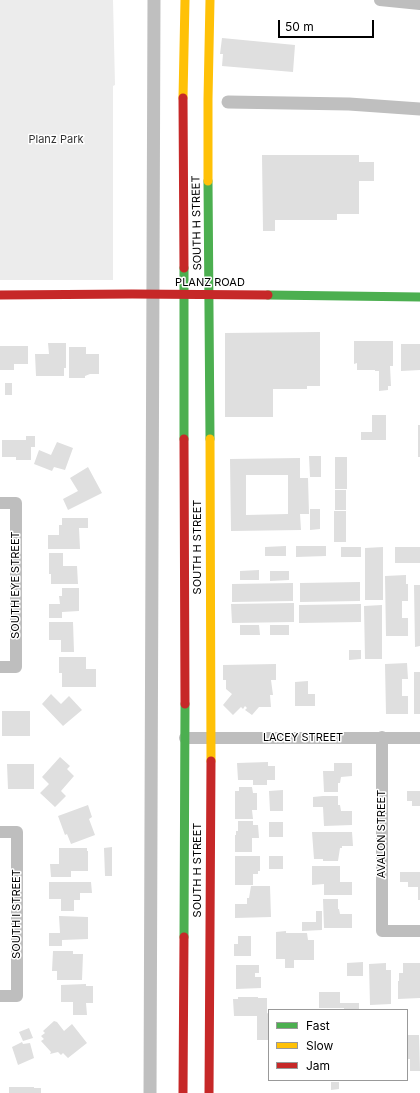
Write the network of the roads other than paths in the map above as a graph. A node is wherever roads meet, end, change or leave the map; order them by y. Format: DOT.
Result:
graph roads {
  1 [pos="185,0"];
  2 [pos="210,0"];
  3 [pos="380,0"];
  4 [pos="420,4"];
  5 [pos="0,295"];
  6 [pos="184,296"];
  7 [pos="210,296"];
  8 [pos="420,296"];
  9 [pos="0,503"];
  10 [pos="0,667"];
  11 [pos="185,738"];
  12 [pos="211,738"];
  13 [pos="382,738"];
  14 [pos="420,738"];
  15 [pos="0,832"];
  16 [pos="420,931"];
  17 [pos="0,996"];
  18 [pos="184,1093"];
  19 [pos="209,1093"];
  1 -- 6 [label="street, SOUTH H STREET"];
  2 -- 7 [label="street, SOUTH H STREET"];
  3 -- 4 [label="street"];
  5 -- 6 [label="street, PLANZ ROAD"];
  6 -- 7 [label="street, PLANZ ROAD"];
  6 -- 11 [label="street, SOUTH H STREET"];
  7 -- 8 [label="street, PLANZ ROAD"];
  7 -- 12 [label="street, SOUTH H STREET"];
  9 -- 10 [label="street, SOUTH EYE STREET"];
  11 -- 12 [label="street, LACEY STREET"];
  11 -- 18 [label="street, SOUTH H STREET"];
  12 -- 13 [label="street, LACEY STREET"];
  12 -- 19 [label="street, SOUTH H STREET"];
  13 -- 14 [label="street, LACEY STREET"];
  13 -- 16 [label="street, AVALON STREET"];
  15 -- 17 [label="street, SOUTH I STREET"];
}
